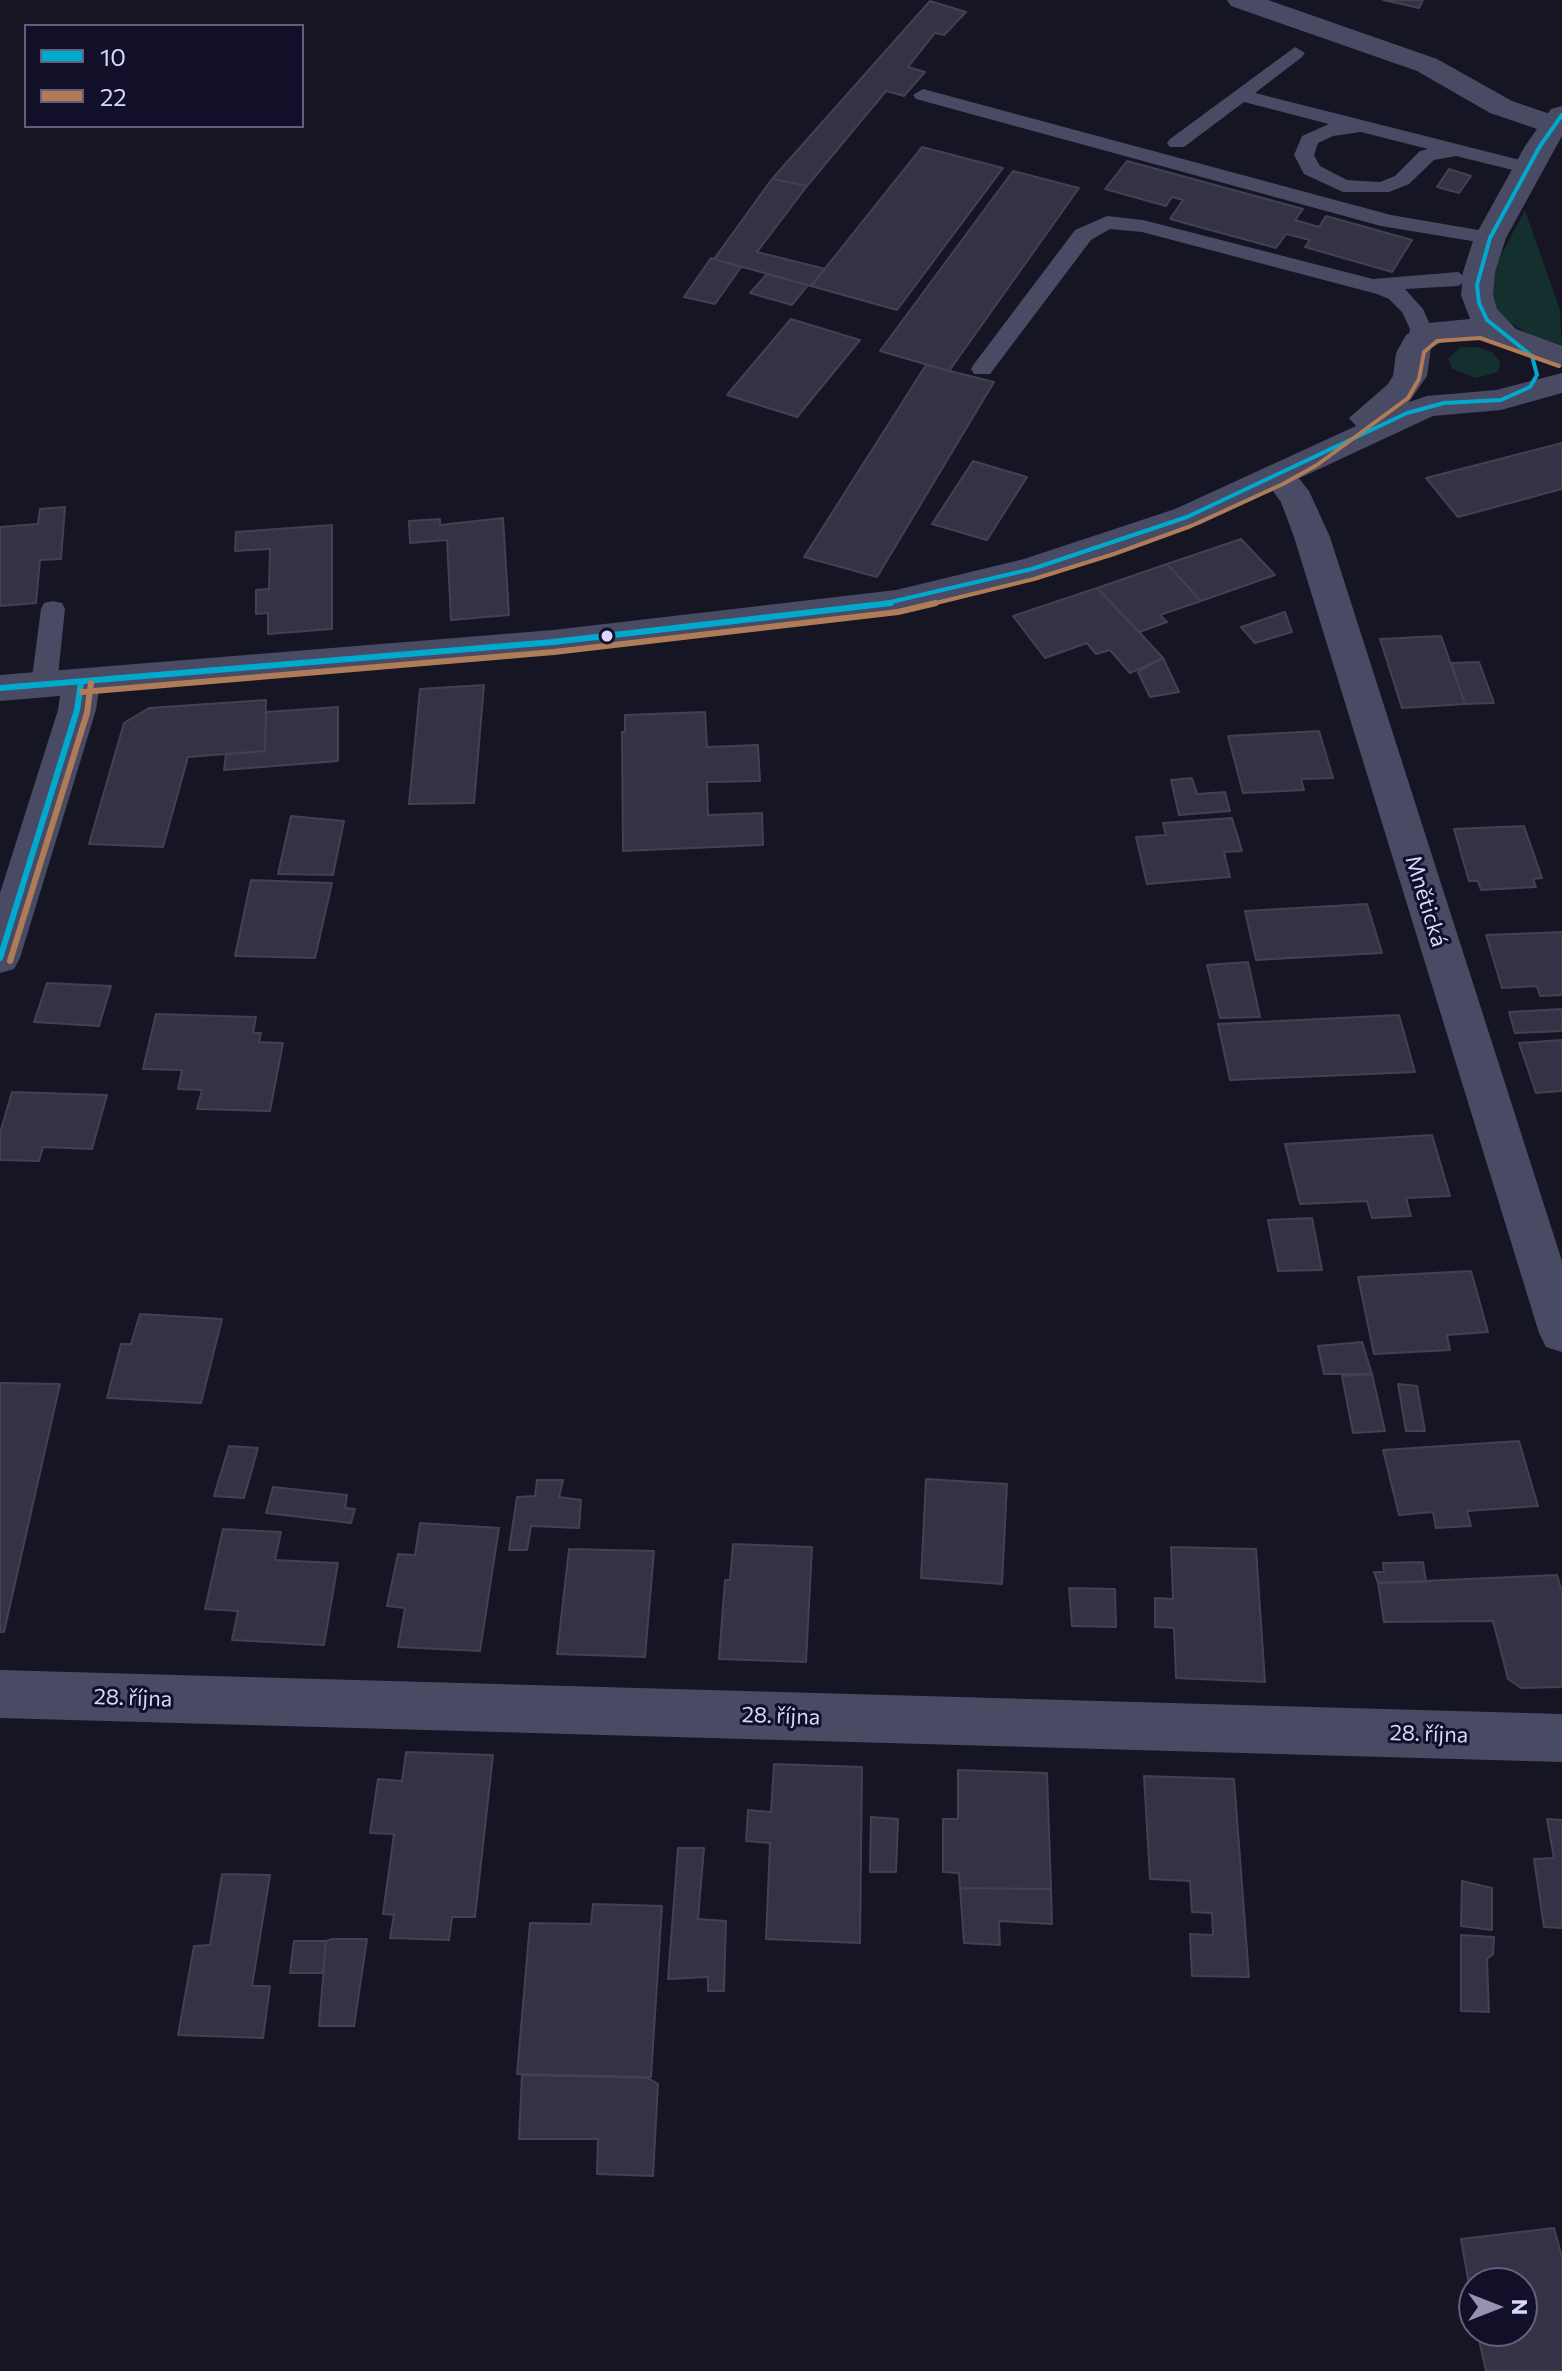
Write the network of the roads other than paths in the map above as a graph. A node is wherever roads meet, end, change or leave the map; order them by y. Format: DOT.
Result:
graph roads {
  1 [pos="1241,0"];
  2 [pos="1295,53"];
  3 [pos="923,95"];
  4 [pos="1240,95"];
  5 [pos="1558,120"];
  6 [pos="1368,128"];
  7 [pos="1177,143"];
  8 [pos="1457,150"];
  9 [pos="1529,168"];
  10 [pos="1490,238"];
  11 [pos="1458,279"];
  12 [pos="1374,285"];
  13 [pos="1508,336"];
  14 [pos="1418,346"];
  15 [pos="1562,357"];
  16 [pos="982,369"];
  17 [pos="1562,383"];
  18 [pos="1524,392"];
  19 [pos="1483,402"];
  20 [pos="1312,457"];
  21 [pos="1278,475"];
  22 [pos="53,609"];
  23 [pos="63,684"];
  24 [pos="0,688"];
  25 [pos="0,958"];
  26 [pos="1562,1333"];
  27 [pos="0,1694"];
  28 [pos="1562,1738"];
  1 -- 5 [label="street"];
  2 -- 4 [label="lane"];
  3 -- 10 [label="lane"];
  4 -- 6 [label="lane"];
  4 -- 7 [label="lane"];
  5 -- 9 [label="street"];
  6 -- 8 [label="lane"];
  6 -- 8 [label="lane"];
  8 -- 9 [label="lane"];
  9 -- 10 [label="street"];
  10 -- 11 [label="street"];
  10 -- 13 [label="street"];
  11 -- 12 [label="lane"];
  11 -- 14 [label="street"];
  12 -- 14 [label="lane"];
  12 -- 16 [label="lane"];
  13 -- 14 [label="street"];
  13 -- 15 [label="street"];
  13 -- 18 [label="street"];
  14 -- 19 [label="street"];
  14 -- 20 [label="street"];
  17 -- 18 [label="street"];
  18 -- 19 [label="street"];
  19 -- 20 [label="street"];
  20 -- 21 [label="street"];
  21 -- 23 [label="street"];
  21 -- 26 [label="street, Mnětická"];
  22 -- 23 [label="lane"];
  23 -- 24 [label="street"];
  23 -- 25 [label="street"];
  27 -- 28 [label="street, 28. října"];
}
